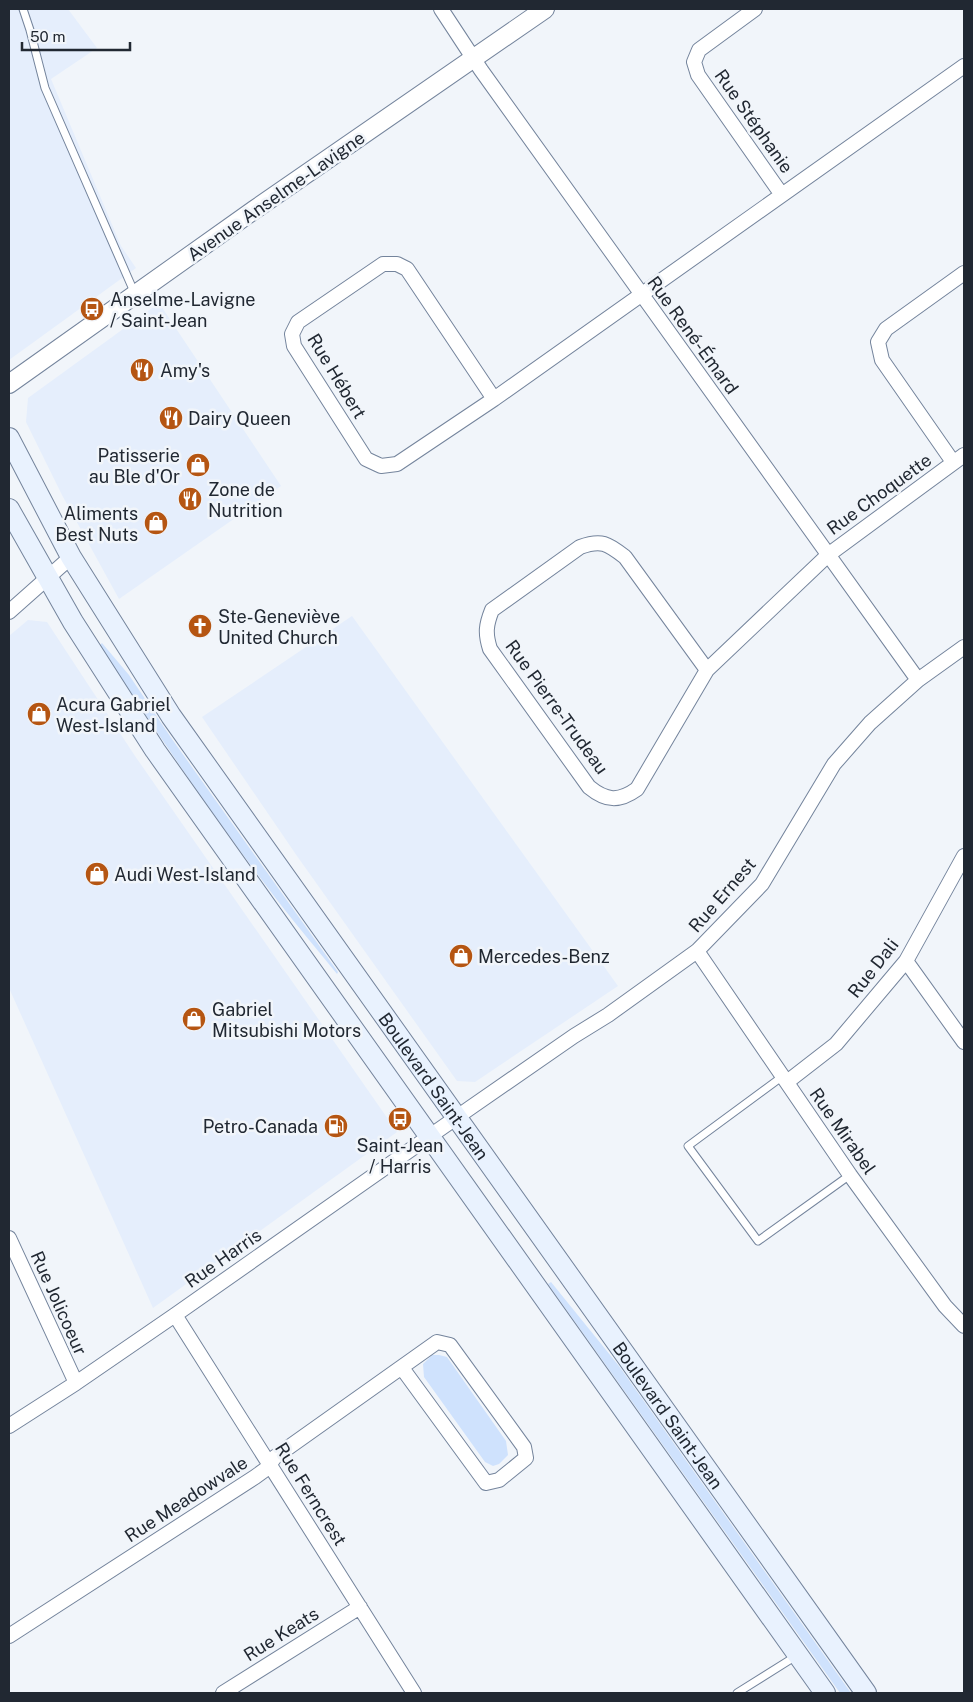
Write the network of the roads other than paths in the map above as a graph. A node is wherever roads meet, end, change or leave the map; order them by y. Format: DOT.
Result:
graph roads {
  1 [pos="23,9"];
  2 [pos="441,9"];
  3 [pos="545,9"];
  4 [pos="755,9"];
  5 [pos="473,59"];
  6 [pos="964,66"];
  7 [pos="782,195"];
  8 [pos="964,274"];
  9 [pos="641,294"];
  10 [pos="136,295"];
  11 [pos="9,384"];
  12 [pos="494,399"];
  13 [pos="9,438"];
  14 [pos="959,458"];
  15 [pos="9,509"];
  16 [pos="828,555"];
  17 [pos="71,557"];
  18 [pos="47,579"];
  19 [pos="9,612"];
  20 [pos="964,647"];
  21 [pos="707,670"];
  22 [pos="918,680"];
  23 [pos="964,856"];
  24 [pos="697,951"];
  25 [pos="906,961"];
  26 [pos="964,1042"];
  27 [pos="785,1080"];
  28 [pos="457,1116"];
  29 [pos="429,1136"];
  30 [pos="850,1175"];
  31 [pos="9,1238"];
  32 [pos="175,1315"];
  33 [pos="964,1326"];
  34 [pos="402,1368"];
  35 [pos="76,1383"];
  36 [pos="9,1426"];
  37 [pos="270,1464"];
  38 [pos="360,1607"];
  39 [pos="9,1636"];
  40 [pos="798,1654"];
  41 [pos="223,1693"];
  42 [pos="414,1693"];
  43 [pos="736,1693"];
  44 [pos="825,1693"];
  45 [pos="866,1693"];
  1 -- 10 [label="lane"];
  2 -- 5 [label="street, Rue René-Émard"];
  3 -- 5 [label="street, Avenue Anselme-Lavigne"];
  4 -- 7 [label="street, Rue Stéphanie"];
  5 -- 9 [label="street, Rue René-Émard"];
  5 -- 10 [label="street, Avenue Anselme-Lavigne"];
  6 -- 7 [label="street, Rue Stéphanie"];
  7 -- 9 [label="street, Rue Stéphanie"];
  8 -- 14 [label="street, Rue Choquette"];
  9 -- 12 [label="street, Rue Hébert"];
  9 -- 16 [label="street, Rue René-Émard"];
  10 -- 11 [label="street, Avenue Anselme-Lavigne"];
  12 -- 12 [label="street, Rue Hébert"];
  13 -- 17 [label="main road, Boulevard Saint-Jean"];
  14 -- 16 [label="street, Rue Choquette"];
  15 -- 18 [label="main road, Boulevard Saint-Jean"];
  16 -- 21 [label="street, Rue Pierre-Trudeau"];
  16 -- 22 [label="street, Rue René-Émard"];
  17 -- 18 [label="street"];
  17 -- 28 [label="main road, Boulevard Saint-Jean"];
  18 -- 19 [label="street"];
  18 -- 29 [label="main road, Boulevard Saint-Jean"];
  20 -- 22 [label="street, Rue Ernest"];
  21 -- 21 [label="street, Rue Pierre-Trudeau"];
  22 -- 24 [label="street, Rue Ernest"];
  23 -- 25 [label="street, Rue Dali"];
  24 -- 27 [label="street, Rue Mirabel"];
  24 -- 28 [label="street, Rue Ernest"];
  25 -- 26 [label="street"];
  25 -- 27 [label="street, Rue Dali"];
  27 -- 30 [label="street, Rue Mirabel"];
  27 -- 30 [label="lane"];
  28 -- 29 [label="street, Rue Harris"];
  28 -- 45 [label="main road, Boulevard Saint-Jean"];
  29 -- 32 [label="street, Rue Harris"];
  29 -- 40 [label="main road, Boulevard Saint-Jean"];
  30 -- 33 [label="street, Rue Mirabel"];
  31 -- 35 [label="street, Rue Jolicoeur"];
  32 -- 35 [label="street, Rue Harris"];
  32 -- 37 [label="street, Rue Ferncrest"];
  34 -- 34 [label="street, Rue Meadowvale"];
  34 -- 37 [label="street, Rue Meadowvale"];
  35 -- 36 [label="street, Rue Harris"];
  37 -- 38 [label="street, Rue Ferncrest"];
  37 -- 39 [label="street, Rue Meadowvale"];
  38 -- 41 [label="street, Rue Keats"];
  38 -- 42 [label="street, Rue Ferncrest"];
  40 -- 43 [label="lane"];
  40 -- 44 [label="main road, Boulevard Saint-Jean"];
}
